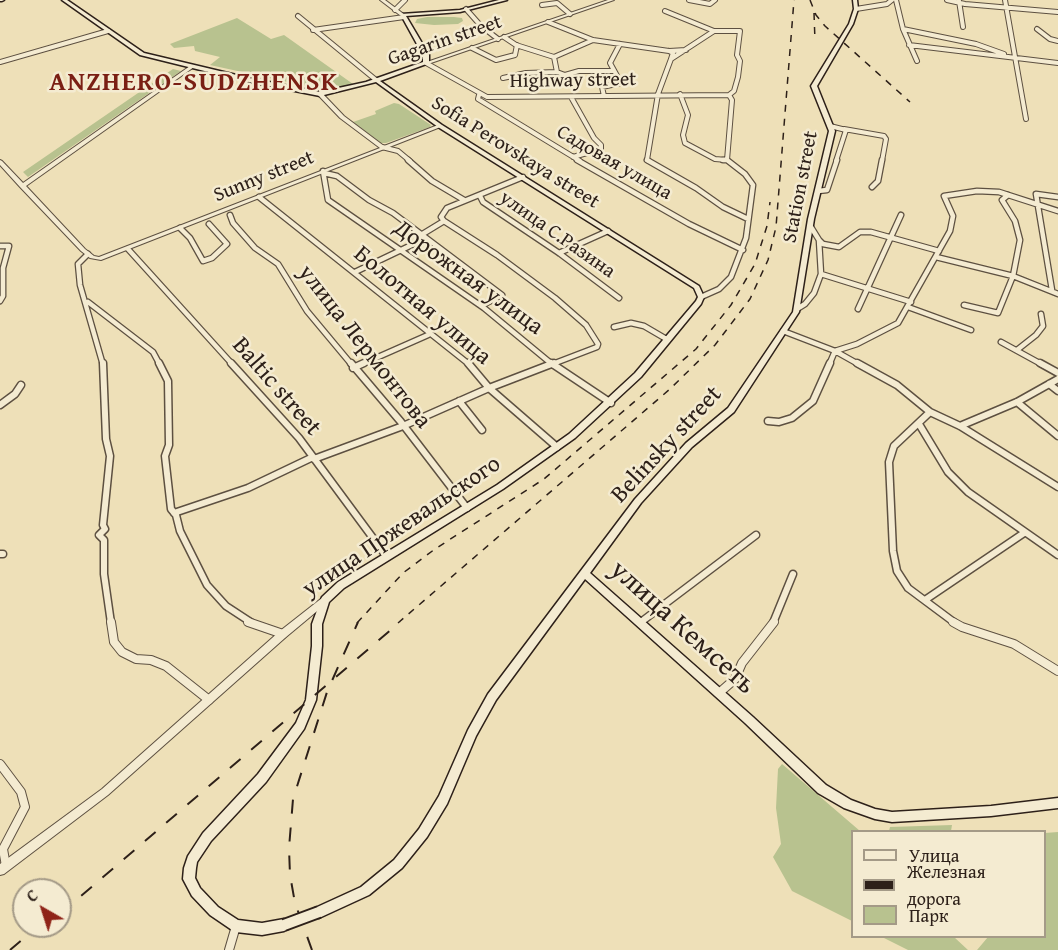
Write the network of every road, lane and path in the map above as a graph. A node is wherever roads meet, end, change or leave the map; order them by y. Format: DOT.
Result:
graph roads {
  1 [pos="64,0"];
  2 [pos="382,0"];
  3 [pos="405,0"];
  4 [pos="505,0"];
  5 [pos="612,0"];
  6 [pos="689,0"];
  7 [pos="715,0"];
  8 [pos="855,0"];
  9 [pos="894,0"];
  10 [pos="947,0"];
  11 [pos="1005,0"];
  12 [pos="959,1"];
  13 [pos="542,5"];
  14 [pos="1007,8"];
  15 [pos="466,9"];
  16 [pos="856,9"];
  17 [pos="396,10"];
  18 [pos="665,11"];
  19 [pos="1058,12"];
  20 [pos="570,14"];
  21 [pos="298,16"];
  22 [pos="403,16"];
  23 [pos="548,22"];
  24 [pos="963,27"];
  25 [pos="903,29"];
  26 [pos="1037,29"];
  27 [pos="106,30"];
  28 [pos="313,30"];
  29 [pos="714,31"];
  30 [pos="504,37"];
  31 [pos="498,39"];
  32 [pos="592,40"];
  33 [pos="1058,41"];
  34 [pos="620,44"];
  35 [pos="518,45"];
  36 [pos="909,45"];
  37 [pos="472,48"];
  38 [pos="686,50"];
  39 [pos="669,51"];
  40 [pos="554,57"];
  41 [pos="1017,58"];
  42 [pos="671,59"];
  43 [pos="916,61"];
  44 [pos="0,62"];
  45 [pos="426,63"];
  46 [pos="1058,63"];
  47 [pos="192,68"];
  48 [pos="613,71"];
  49 [pos="557,72"];
  50 [pos="502,78"];
  51 [pos="376,80"];
  52 [pos="320,94"];
  53 [pos="658,94"];
  54 [pos="680,94"];
  55 [pos="729,94"];
  56 [pos="479,95"];
  57 [pos="604,96"];
  58 [pos="571,97"];
  59 [pos="1026,119"];
  60 [pos="440,126"];
  61 [pos="831,126"];
  62 [pos="844,129"];
  63 [pos="382,147"];
  64 [pos="573,157"];
  65 [pos="727,160"];
  66 [pos="0,162"];
  67 [pos="323,172"];
  68 [pos="523,177"];
  69 [pos="22,186"];
  70 [pos="872,186"];
  71 [pos="818,191"];
  72 [pos="1008,195"];
  73 [pos="480,196"];
  74 [pos="259,197"];
  75 [pos="1058,197"];
  76 [pos="464,200"];
  77 [pos="1038,206"];
  78 [pos="1058,211"];
  79 [pos="230,214"];
  80 [pos="901,215"];
  81 [pos="748,219"];
  82 [pos="444,221"];
  83 [pos="209,224"];
  84 [pos="811,227"];
  85 [pos="180,228"];
  86 [pos="608,231"];
  87 [pos="421,235"];
  88 [pos="890,237"];
  89 [pos="819,240"];
  90 [pos="0,246"];
  91 [pos="128,249"];
  92 [pos="402,250"];
  93 [pos="742,250"];
  94 [pos="939,251"];
  95 [pos="559,253"];
  96 [pos="88,254"];
  97 [pos="936,257"];
  98 [pos="355,272"];
  99 [pos="821,274"];
  100 [pos="1013,276"];
  101 [pos="867,289"];
  102 [pos="1052,290"];
  103 [pos="1058,294"];
  104 [pos="701,297"];
  105 [pos="619,298"];
  106 [pos="85,299"];
  107 [pos="0,301"];
  108 [pos="909,305"];
  109 [pos="964,305"];
  110 [pos="481,306"];
  111 [pos="858,309"];
  112 [pos="796,311"];
  113 [pos="1041,314"];
  114 [pos="614,327"];
  115 [pos="971,330"];
  116 [pos="430,331"];
  117 [pos="783,331"];
  118 [pos="668,340"];
  119 [pos="1001,342"];
  120 [pos="1017,350"];
  121 [pos="835,351"];
  122 [pos="551,364"];
  123 [pos="353,368"];
  124 [pos="1058,373"];
  125 [pos="1058,379"];
  126 [pos="1048,384"];
  127 [pos="21,385"];
  128 [pos="489,388"];
  129 [pos="1058,391"];
  130 [pos="459,401"];
  131 [pos="1017,402"];
  132 [pos="611,403"];
  133 [pos="0,405"];
  134 [pos="930,412"];
  135 [pos="768,421"];
  136 [pos="919,424"];
  137 [pos="403,426"];
  138 [pos="960,426"];
  139 [pos="482,430"];
  140 [pos="1058,436"];
  141 [pos="557,447"];
  142 [pos="314,458"];
  143 [pos="1058,487"];
  144 [pos="467,508"];
  145 [pos="174,513"];
  146 [pos="1024,533"];
  147 [pos="756,535"];
  148 [pos="1058,555"];
  149 [pos="387,557"];
  150 [pos="585,574"];
  151 [pos="793,574"];
  152 [pos="324,600"];
  153 [pos="925,600"];
  154 [pos="641,622"];
  155 [pos="283,634"];
  156 [pos="1058,671"];
  157 [pos="719,693"];
  158 [pos="209,700"];
  159 [pos="0,764"];
  160 [pos="1058,802"];
  161 [pos="3,868"];
  162 [pos="236,926"];
  163 [pos="229,950"];
  1 -- 27 [label="main road"];
  2 -- 17 [label="street"];
  3 -- 17 [label="street"];
  4 -- 15 [label="main road"];
  5 -- 20 [label="street, Gagarin street"];
  6 -- 7 [label="street"];
  8 -- 16 [label="main road"];
  9 -- 16 [label="street"];
  9 -- 25 [label="street"];
  10 -- 12 [label="street"];
  11 -- 14 [label="street"];
  12 -- 14 [label="street"];
  12 -- 24 [label="street"];
  13 -- 20 [label="street"];
  14 -- 19 [label="street"];
  14 -- 41 [label="street"];
  15 -- 22 [label="main road"];
  15 -- 31 [label="street"];
  16 -- 61 [label="main road, Station street"];
  17 -- 22 [label="street"];
  18 -- 29 [label="street"];
  20 -- 23 [label="street, Gagarin street"];
  21 -- 28 [label="street, Sofia Perovskaya street"];
  22 -- 28 [label="street"];
  22 -- 45 [label="main road"];
  23 -- 30 [label="street, Gagarin street"];
  23 -- 32 [label="street"];
  25 -- 36 [label="street"];
  25 -- 41 [label="street"];
  26 -- 33 [label="street"];
  27 -- 44 [label="street"];
  27 -- 47 [label="main road"];
  28 -- 51 [label="street, Sofia Perovskaya street"];
  29 -- 38 [label="street"];
  29 -- 55 [label="street"];
  30 -- 31 [label="street, Gagarin street"];
  30 -- 35 [label="street"];
  31 -- 37 [label="street, Gagarin street"];
  32 -- 34 [label="street"];
  32 -- 40 [label="street"];
  34 -- 39 [label="street"];
  34 -- 48 [label="street"];
  35 -- 37 [label="street"];
  35 -- 40 [label="street"];
  36 -- 41 [label="street"];
  36 -- 43 [label="street"];
  37 -- 45 [label="street, Gagarin street"];
  38 -- 39 [label="street"];
  38 -- 42 [label="street"];
  39 -- 42 [label="street"];
  40 -- 49 [label="street"];
  41 -- 46 [label="street"];
  41 -- 59 [label="street"];
  42 -- 53 [label="street"];
  45 -- 51 [label="main road, Gagarin street"];
  45 -- 56 [label="street, Highway street"];
  47 -- 52 [label="main road"];
  47 -- 69 [label="street"];
  48 -- 49 [label="street"];
  48 -- 57 [label="street"];
  49 -- 50 [label="street"];
  51 -- 52 [label="main road, Gagarin street"];
  51 -- 60 [label="main road, Sofia Perovskaya street"];
  52 -- 63 [label="street"];
  53 -- 54 [label="street, Highway street"];
  53 -- 57 [label="street, Highway street"];
  53 -- 81 [label="street"];
  54 -- 55 [label="street, Highway street"];
  54 -- 65 [label="street"];
  55 -- 65 [label="street"];
  56 -- 58 [label="street, Highway street"];
  56 -- 64 [label="street, Садовая улица"];
  57 -- 58 [label="street, Highway street"];
  58 -- 64 [label="street"];
  60 -- 63 [label="street, Sunny street"];
  60 -- 68 [label="main road, Sofia Perovskaya street"];
  61 -- 62 [label="street"];
  61 -- 71 [label="main road, Station street"];
  62 -- 70 [label="street"];
  62 -- 71 [label="street"];
  63 -- 67 [label="street, Sunny street"];
  63 -- 76 [label="street"];
  64 -- 93 [label="street, Садовая улица"];
  65 -- 81 [label="street"];
  66 -- 69 [label="street"];
  67 -- 74 [label="street, Sunny street"];
  67 -- 87 [label="street"];
  67 -- 92 [label="street, Дорожная улица"];
  68 -- 73 [label="street"];
  68 -- 86 [label="main road, Sofia Perovskaya street"];
  69 -- 96 [label="street"];
  71 -- 84 [label="main road, Station street"];
  72 -- 77 [label="street"];
  72 -- 94 [label="street"];
  72 -- 100 [label="street"];
  73 -- 76 [label="street"];
  73 -- 95 [label="street, улица С.Разина"];
  74 -- 85 [label="street, Sunny street"];
  74 -- 98 [label="street, Болотная улица"];
  75 -- 77 [label="street"];
  76 -- 82 [label="street"];
  77 -- 78 [label="street"];
  77 -- 102 [label="street"];
  79 -- 123 [label="street, улица Лермонтова"];
  80 -- 88 [label="street"];
  81 -- 93 [label="street"];
  82 -- 87 [label="street"];
  82 -- 122 [label="street"];
  83 -- 85 [label="street"];
  84 -- 89 [label="street"];
  84 -- 112 [label="main road, Station street"];
  85 -- 91 [label="street, Sunny street"];
  86 -- 95 [label="street"];
  86 -- 104 [label="main road, Sofia Perovskaya street"];
  87 -- 92 [label="street"];
  87 -- 110 [label="street"];
  88 -- 89 [label="street"];
  88 -- 94 [label="street"];
  88 -- 101 [label="street"];
  89 -- 99 [label="street"];
  90 -- 107 [label="street"];
  91 -- 96 [label="street, Sunny street"];
  91 -- 142 [label="street, Baltic street"];
  92 -- 98 [label="street"];
  92 -- 110 [label="street, Дорожная улица"];
  93 -- 104 [label="street"];
  94 -- 97 [label="street"];
  95 -- 105 [label="street, улица С.Разина"];
  96 -- 106 [label="street"];
  97 -- 100 [label="street"];
  97 -- 108 [label="street"];
  98 -- 116 [label="street, Болотная улица"];
  99 -- 101 [label="street"];
  99 -- 112 [label="street"];
  100 -- 102 [label="street"];
  100 -- 109 [label="street"];
  101 -- 108 [label="street"];
  101 -- 111 [label="street"];
  102 -- 103 [label="street"];
  104 -- 118 [label="main road, улица Пржевальского"];
  106 -- 145 [label="street"];
  106 -- 158 [label="street"];
  108 -- 115 [label="street"];
  108 -- 121 [label="street"];
  110 -- 122 [label="street, Дорожная улица"];
  112 -- 117 [label="main road, Belinsky street"];
  113 -- 120 [label="street"];
  114 -- 118 [label="street"];
  116 -- 123 [label="street"];
  116 -- 128 [label="street, Болотная улица"];
  117 -- 121 [label="street"];
  117 -- 150 [label="main road, Belinsky street"];
  118 -- 132 [label="main road, улица Пржевальского"];
  119 -- 120 [label="street"];
  120 -- 124 [label="street"];
  121 -- 134 [label="street"];
  121 -- 135 [label="street"];
  122 -- 128 [label="street"];
  122 -- 132 [label="street, Дорожная улица"];
  123 -- 137 [label="street, улица Лермонтова"];
  125 -- 126 [label="street"];
  126 -- 129 [label="street"];
  126 -- 131 [label="street"];
  127 -- 133 [label="street"];
  128 -- 130 [label="street"];
  128 -- 141 [label="street, Болотная улица"];
  130 -- 137 [label="street"];
  130 -- 139 [label="street"];
  131 -- 138 [label="street"];
  131 -- 140 [label="street"];
  132 -- 141 [label="main road, улица Пржевальского"];
  134 -- 136 [label="street"];
  134 -- 138 [label="street"];
  136 -- 146 [label="street"];
  136 -- 153 [label="street"];
  137 -- 142 [label="street"];
  137 -- 144 [label="street, улица Лермонтова"];
  138 -- 143 [label="street"];
  141 -- 144 [label="main road, улица Пржевальского"];
  142 -- 145 [label="street"];
  142 -- 149 [label="street, Baltic street"];
  144 -- 149 [label="main road, улица Пржевальского"];
  145 -- 155 [label="street"];
  146 -- 148 [label="street"];
  146 -- 153 [label="street"];
  147 -- 154 [label="street"];
  149 -- 152 [label="main road, улица Пржевальского"];
  150 -- 154 [label="main road, улица Кемсеть"];
  150 -- 162 [label="main road, улица Кемсеть, bridge"];
  151 -- 157 [label="street"];
  152 -- 155 [label="street, улица Пржевальского"];
  152 -- 162 [label="main road"];
  153 -- 156 [label="street"];
  154 -- 157 [label="main road, улица Кемсеть"];
  155 -- 158 [label="street, улица Пржевальского"];
  157 -- 160 [label="main road, улица Кемсеть"];
  158 -- 161 [label="street, улица Пржевальского"];
  159 -- 161 [label="street"];
  162 -- 163 [label="street"];
}
